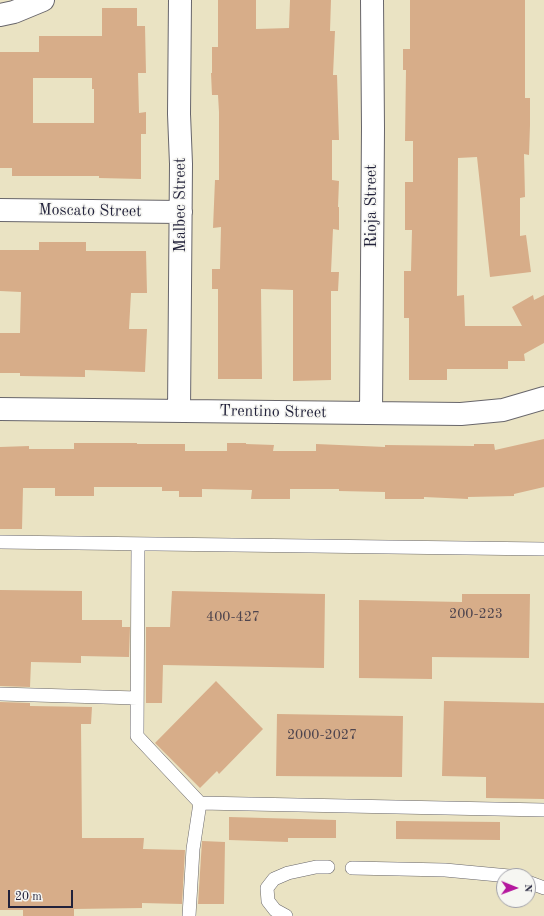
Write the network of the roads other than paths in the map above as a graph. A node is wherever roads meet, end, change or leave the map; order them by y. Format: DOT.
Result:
graph roads {
  1 [pos="43,0"];
  2 [pos="180,0"];
  3 [pos="372,0"];
  4 [pos="0,15"];
  5 [pos="0,210"];
  6 [pos="181,212"];
  7 [pos="544,398"];
  8 [pos="0,409"];
  9 [pos="179,411"];
  10 [pos="371,413"];
  11 [pos="0,542"];
  12 [pos="138,544"];
  13 [pos="544,548"];
  14 [pos="0,694"];
  15 [pos="137,698"];
  16 [pos="200,803"];
  17 [pos="544,810"];
  18 [pos="328,867"];
  19 [pos="352,868"];
  20 [pos="496,875"];
  21 [pos="189,916"];
  22 [pos="286,916"];
  1 -- 4 [label="street"];
  2 -- 6 [label="street, Malbec Street"];
  3 -- 10 [label="street, Rioja Street"];
  5 -- 6 [label="street, Moscato Street"];
  6 -- 9 [label="street, Malbec Street"];
  7 -- 10 [label="street, Trentino Street"];
  8 -- 9 [label="street, Trentino Street"];
  9 -- 10 [label="street, Trentino Street"];
  11 -- 12 [label="lane"];
  12 -- 13 [label="lane"];
  12 -- 15 [label="lane"];
  14 -- 15 [label="lane"];
  15 -- 16 [label="lane"];
  16 -- 17 [label="lane"];
  16 -- 21 [label="lane"];
  18 -- 22 [label="lane"];
  19 -- 20 [label="lane"];
}
